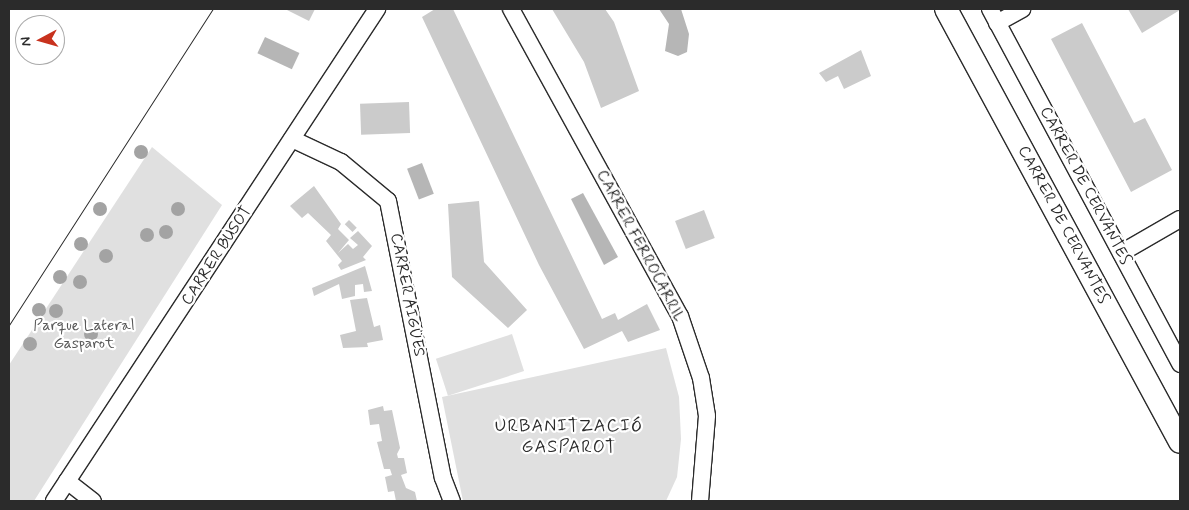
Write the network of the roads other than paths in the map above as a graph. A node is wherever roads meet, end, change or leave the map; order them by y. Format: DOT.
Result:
graph roads {
  1 [pos="377,9"];
  2 [pos="511,9"];
  3 [pos="946,9"];
  4 [pos="1022,9"];
  5 [pos="994,16"];
  6 [pos="292,139"];
  7 [pos="1180,219"];
  8 [pos="1121,253"];
  9 [pos="1180,364"];
  10 [pos="1180,442"];
  11 [pos="67,481"];
  12 [pos="54,501"];
  13 [pos="93,501"];
  14 [pos="452,501"];
  15 [pos="700,501"];
  1 -- 6 [label="street, CARRER BUSOT"];
  2 -- 15 [label="street, CARRER FERROCARRIL"];
  3 -- 10 [label="main road, CARRER DE CERVANTES"];
  4 -- 5 [label="street"];
  5 -- 8 [label="street, CARRER DE CERVANTES"];
  6 -- 11 [label="street, CARRER BUSOT"];
  6 -- 14 [label="street, CARRER AIGÜES"];
  7 -- 8 [label="street"];
  8 -- 9 [label="street, CARRER DE CERVANTES"];
  11 -- 12 [label="street, CARRER BUSOT"];
  11 -- 13 [label="street"];
}
